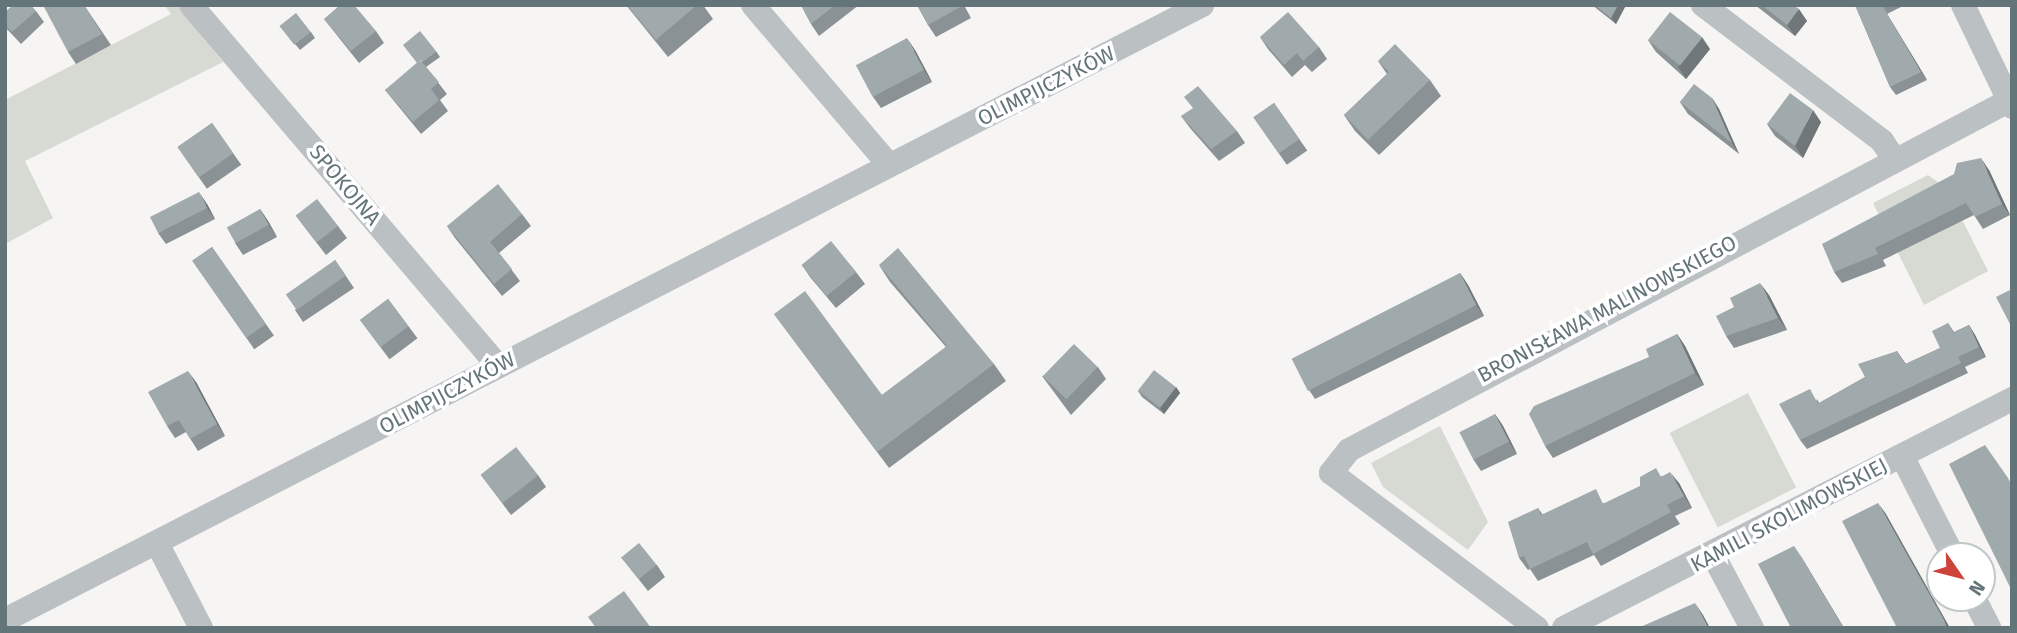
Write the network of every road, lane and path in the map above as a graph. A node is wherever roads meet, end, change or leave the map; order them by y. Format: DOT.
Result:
graph roads {
  1 [pos="191,5"];
  2 [pos="753,5"];
  3 [pos="1703,5"];
  4 [pos="1964,5"];
  5 [pos="1196,6"];
  6 [pos="2011,102"];
  7 [pos="1894,159"];
  8 [pos="889,165"];
  9 [pos="498,366"];
  10 [pos="2012,400"];
  11 [pos="1902,456"];
  12 [pos="1946,542"];
  13 [pos="157,543"];
  14 [pos="1713,555"];
  15 [pos="1981,612"];
  16 [pos="5,620"];
  17 [pos="201,628"];
  18 [pos="1537,628"];
  19 [pos="1564,628"];
  20 [pos="1752,628"];
  21 [pos="1989,628"];
  1 -- 9 [label="street, SPOKOJNA"];
  2 -- 8 [label="street"];
  3 -- 7 [label="street"];
  4 -- 6 [label="street"];
  5 -- 8 [label="street, OLIMPIJCZYKÓW"];
  6 -- 7 [label="street, BRONISŁAWA MALINOWSKIEGO"];
  7 -- 18 [label="street, BRONISŁAWA MALINOWSKIEGO"];
  8 -- 9 [label="street, OLIMPIJCZYKÓW"];
  9 -- 13 [label="street, OLIMPIJCZYKÓW"];
  10 -- 11 [label="street, KAMILI SKOLIMOWSKIEJ"];
  11 -- 12 [label="street"];
  11 -- 14 [label="street, KAMILI SKOLIMOWSKIEJ"];
  13 -- 16 [label="street, OLIMPIJCZYKÓW"];
  13 -- 17 [label="street"];
  14 -- 19 [label="street, KAMILI SKOLIMOWSKIEJ"];
  14 -- 20 [label="street"];
  15 -- 21 [label="street"];
}
